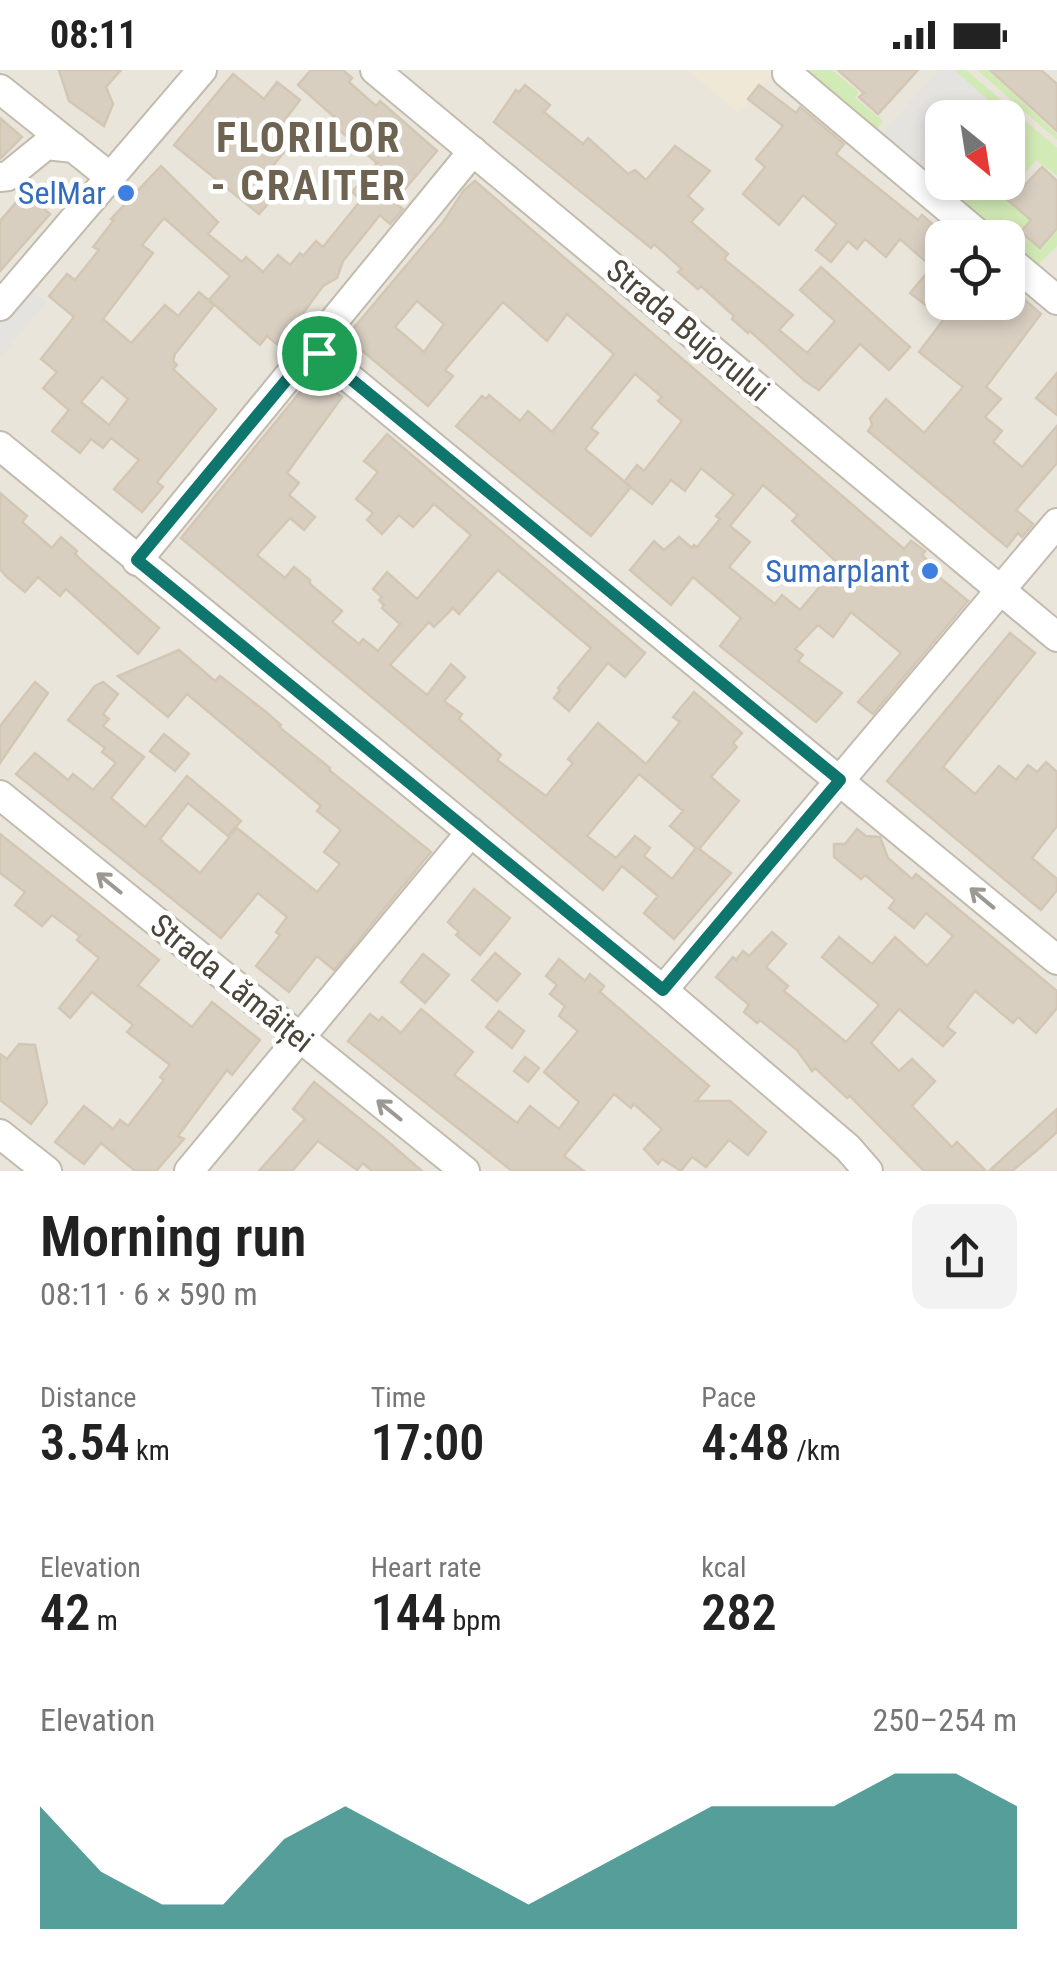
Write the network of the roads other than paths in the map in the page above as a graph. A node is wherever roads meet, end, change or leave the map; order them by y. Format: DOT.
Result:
graph roads {
  1 [pos="202,70"];
  2 [pos="376,70"];
  3 [pos="788,71"];
  4 [pos="0,88"];
  5 [pos="74,148"];
  6 [pos="474,152"];
  7 [pos="0,177"];
  8 [pos="110,177"];
  9 [pos="961,220"];
  10 [pos="1025,273"];
  11 [pos="1057,300"];
  12 [pos="0,306"];
  13 [pos="313,348"];
  14 [pos="0,446"];
  15 [pos="1057,523"];
  16 [pos="137,560"];
  17 [pos="1000,590"];
  18 [pos="1057,637"];
  19 [pos="840,780"];
  20 [pos="0,795"];
  21 [pos="471,832"];
  22 [pos="1057,960"];
  23 [pos="663,990"];
  24 [pos="300,1038"];
  25 [pos="0,1134"];
  26 [pos="48,1171"];
  27 [pos="189,1171"];
  28 [pos="465,1171"];
  29 [pos="868,1171"];
  1 -- 8 [label="street"];
  2 -- 6 [label="street, Strada Bujorului"];
  3 -- 9 [label="street"];
  4 -- 5 [label="street"];
  5 -- 7 [label="street"];
  5 -- 8 [label="street"];
  6 -- 13 [label="street"];
  6 -- 17 [label="street, Strada Bujorului"];
  8 -- 12 [label="street"];
  10 -- 11 [label="street"];
  13 -- 16 [label="street"];
  13 -- 19 [label="street"];
  14 -- 16 [label="street"];
  15 -- 17 [label="street"];
  16 -- 21 [label="street"];
  17 -- 18 [label="street, Strada Bujorului"];
  17 -- 19 [label="street"];
  22 -- 19 [label="street, one-way"];
  19 -- 23 [label="street"];
  24 -- 20 [label="street, Strada Lămâiței, one-way"];
  21 -- 23 [label="street"];
  21 -- 24 [label="street"];
  23 -- 29 [label="street"];
  24 -- 27 [label="street"];
  28 -- 24 [label="street, Strada Lămâiței, one-way"];
  25 -- 26 [label="street"];
}
